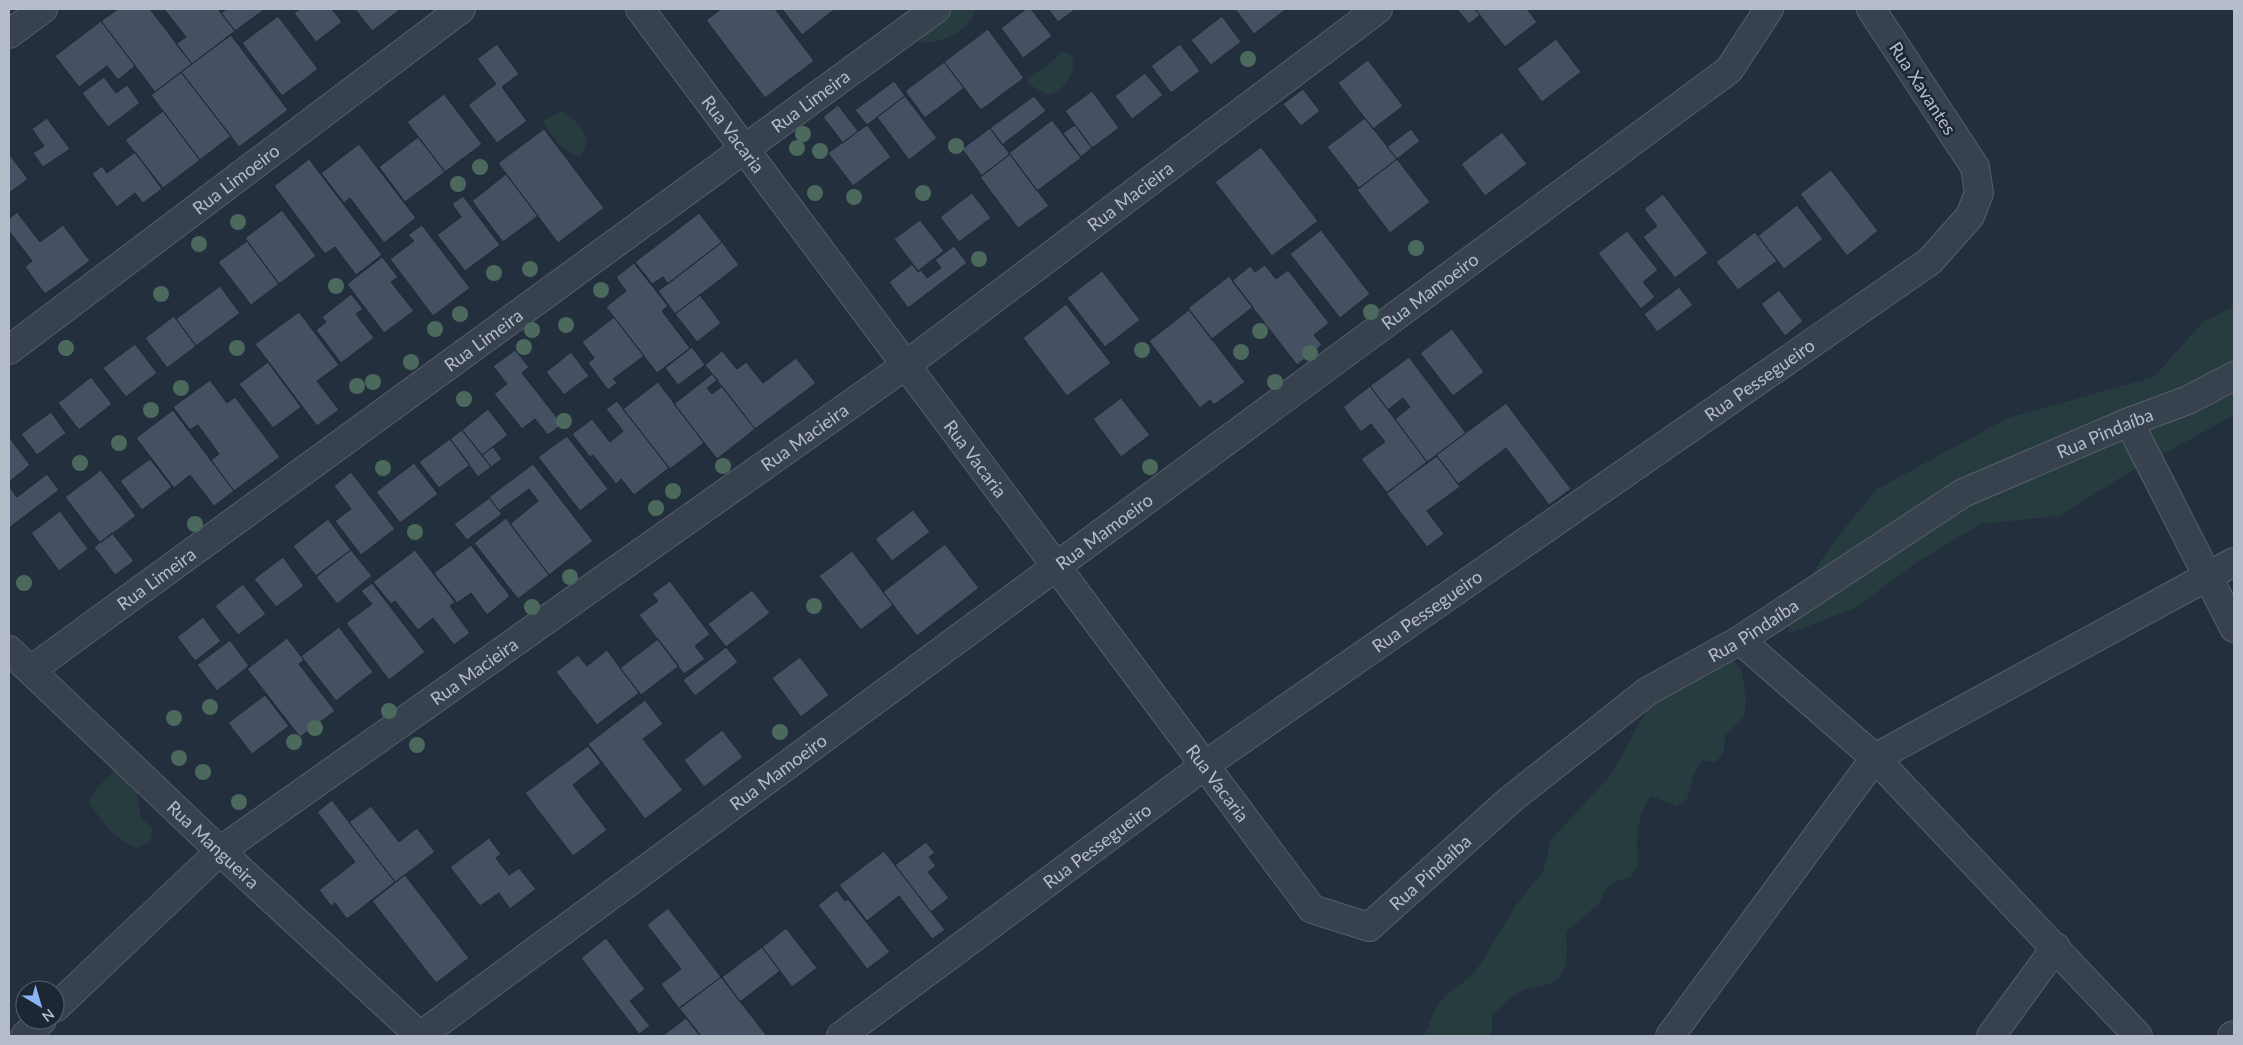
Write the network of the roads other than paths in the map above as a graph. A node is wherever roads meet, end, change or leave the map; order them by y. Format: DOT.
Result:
graph roads {
  1 [pos="43,9"];
  2 [pos="461,9"];
  3 [pos="640,9"];
  4 [pos="936,9"];
  5 [pos="1378,9"];
  6 [pos="1769,9"];
  7 [pos="1871,9"];
  8 [pos="9,34"];
  9 [pos="743,148"];
  10 [pos="1975,167"];
  11 [pos="9,350"];
  12 [pos="906,365"];
  13 [pos="2234,376"];
  14 [pos="2129,422"];
  15 [pos="2234,562"];
  16 [pos="1056,567"];
  17 [pos="2208,579"];
  18 [pos="2234,628"];
  19 [pos="1740,640"];
  20 [pos="9,650"];
  21 [pos="32,670"];
  22 [pos="1875,758"];
  23 [pos="1205,765"];
  24 [pos="220,851"];
  25 [pos="1312,909"];
  26 [pos="2056,947"];
  27 [pos="65,998"];
  28 [pos="420,1036"];
  29 [pos="841,1036"];
  30 [pos="1670,1036"];
  31 [pos="1991,1036"];
  32 [pos="2138,1036"];
  1 -- 8 [label="street"];
  2 -- 11 [label="street, Rua Limoeiro"];
  3 -- 9 [label="street, Rua Vacaria"];
  4 -- 9 [label="street, Rua Limeira"];
  5 -- 12 [label="street, Rua Macieira"];
  6 -- 16 [label="street, Rua Mamoeiro"];
  7 -- 10 [label="street, Rua Xavantes"];
  9 -- 12 [label="street, Rua Vacaria"];
  9 -- 21 [label="street, Rua Limeira"];
  10 -- 23 [label="street, Rua Pessegueiro"];
  12 -- 16 [label="street, Rua Vacaria"];
  12 -- 24 [label="street, Rua Macieira"];
  13 -- 14 [label="street, Rua Pindaíba"];
  14 -- 17 [label="street"];
  14 -- 19 [label="street, Rua Pindaíba"];
  15 -- 17 [label="street"];
  16 -- 23 [label="street, Rua Vacaria"];
  16 -- 28 [label="street, Rua Mamoeiro"];
  17 -- 18 [label="street"];
  17 -- 22 [label="street"];
  19 -- 22 [label="street"];
  19 -- 25 [label="street, Rua Pindaíba"];
  20 -- 21 [label="street, Rua Mangueira"];
  21 -- 24 [label="street, Rua Mangueira"];
  22 -- 26 [label="street"];
  22 -- 30 [label="street"];
  23 -- 25 [label="street, Rua Vacaria"];
  23 -- 29 [label="street, Rua Pessegueiro"];
  24 -- 27 [label="street, Rua Macieira"];
  24 -- 28 [label="street, Rua Mangueira"];
  26 -- 31 [label="street"];
  26 -- 32 [label="street"];
}
